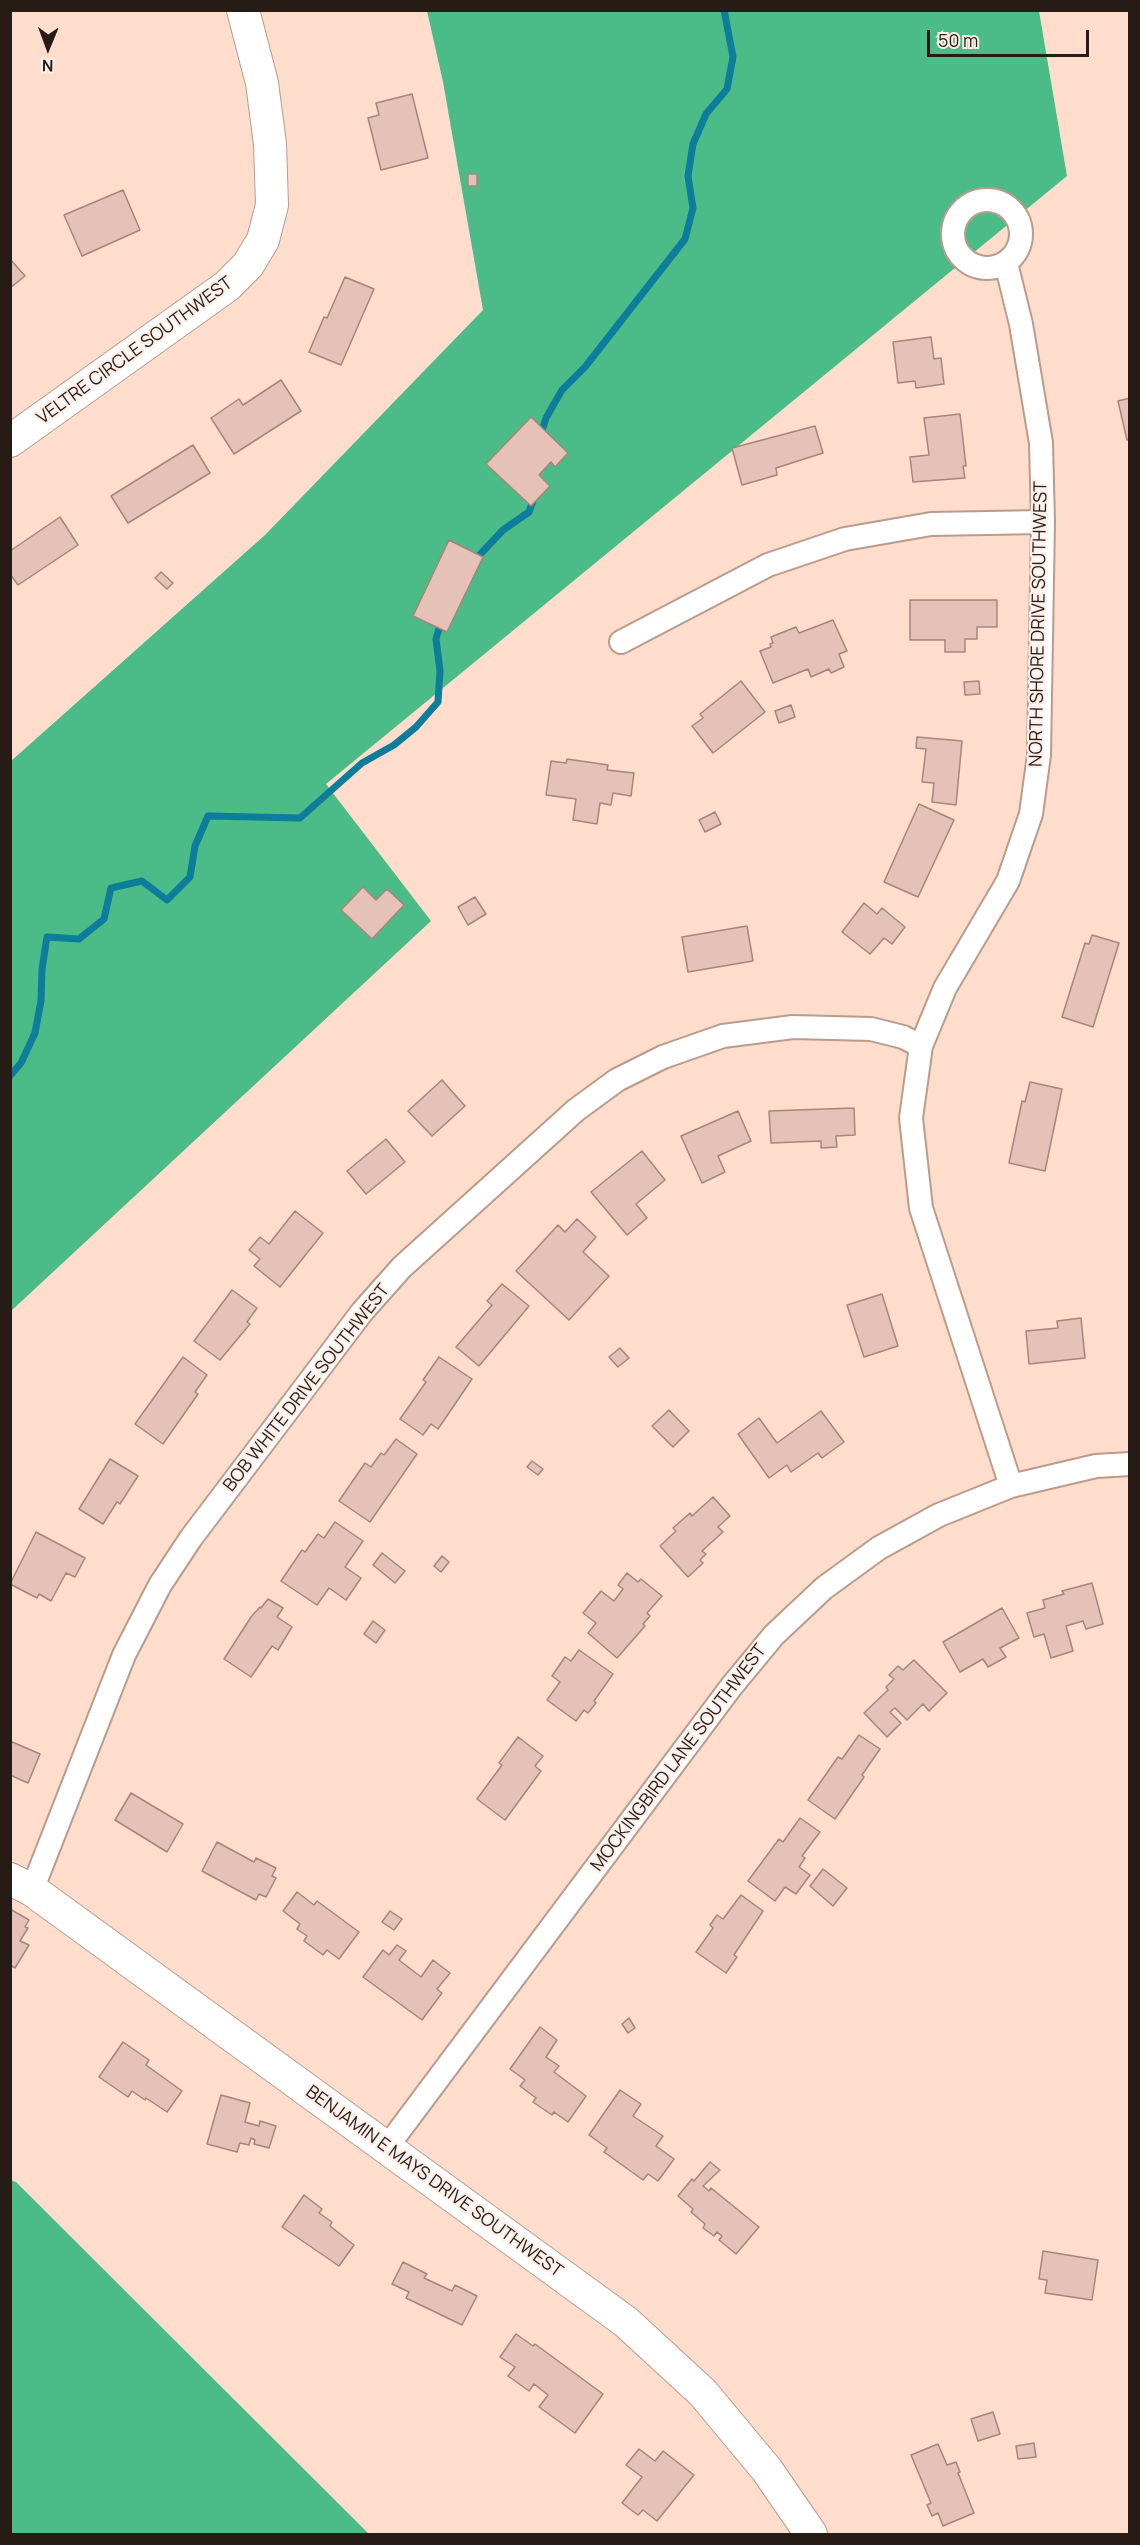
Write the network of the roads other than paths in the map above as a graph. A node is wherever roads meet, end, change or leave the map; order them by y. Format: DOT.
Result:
graph roads {
  1 [pos="243,10"];
  2 [pos="1006,263"];
  3 [pos="10,441"];
  4 [pos="1042,522"];
  5 [pos="621,642"];
  6 [pos="921,1046"];
  7 [pos="1130,1464"];
  8 [pos="1011,1486"];
  9 [pos="21,1884"];
  10 [pos="387,2147"];
  11 [pos="811,2535"];
  1 -- 3 [label="street, VELTRE CIRCLE SOUTHWEST"];
  2 -- 4 [label="street, NORTH SHORE DRIVE SOUTHWEST"];
  4 -- 5 [label="street"];
  4 -- 6 [label="street, NORTH SHORE DRIVE SOUTHWEST"];
  6 -- 8 [label="street, NORTH SHORE DRIVE SOUTHWEST"];
  6 -- 9 [label="street, BOB WHITE DRIVE SOUTHWEST"];
  7 -- 8 [label="street, MOCKINGBIRD LANE SOUTHWEST"];
  8 -- 10 [label="street, MOCKINGBIRD LANE SOUTHWEST"];
  9 -- 10 [label="street, BENJAMIN E MAYS DRIVE SOUTHWEST"];
  10 -- 11 [label="street, BENJAMIN E MAYS DRIVE SOUTHWEST"];
}
